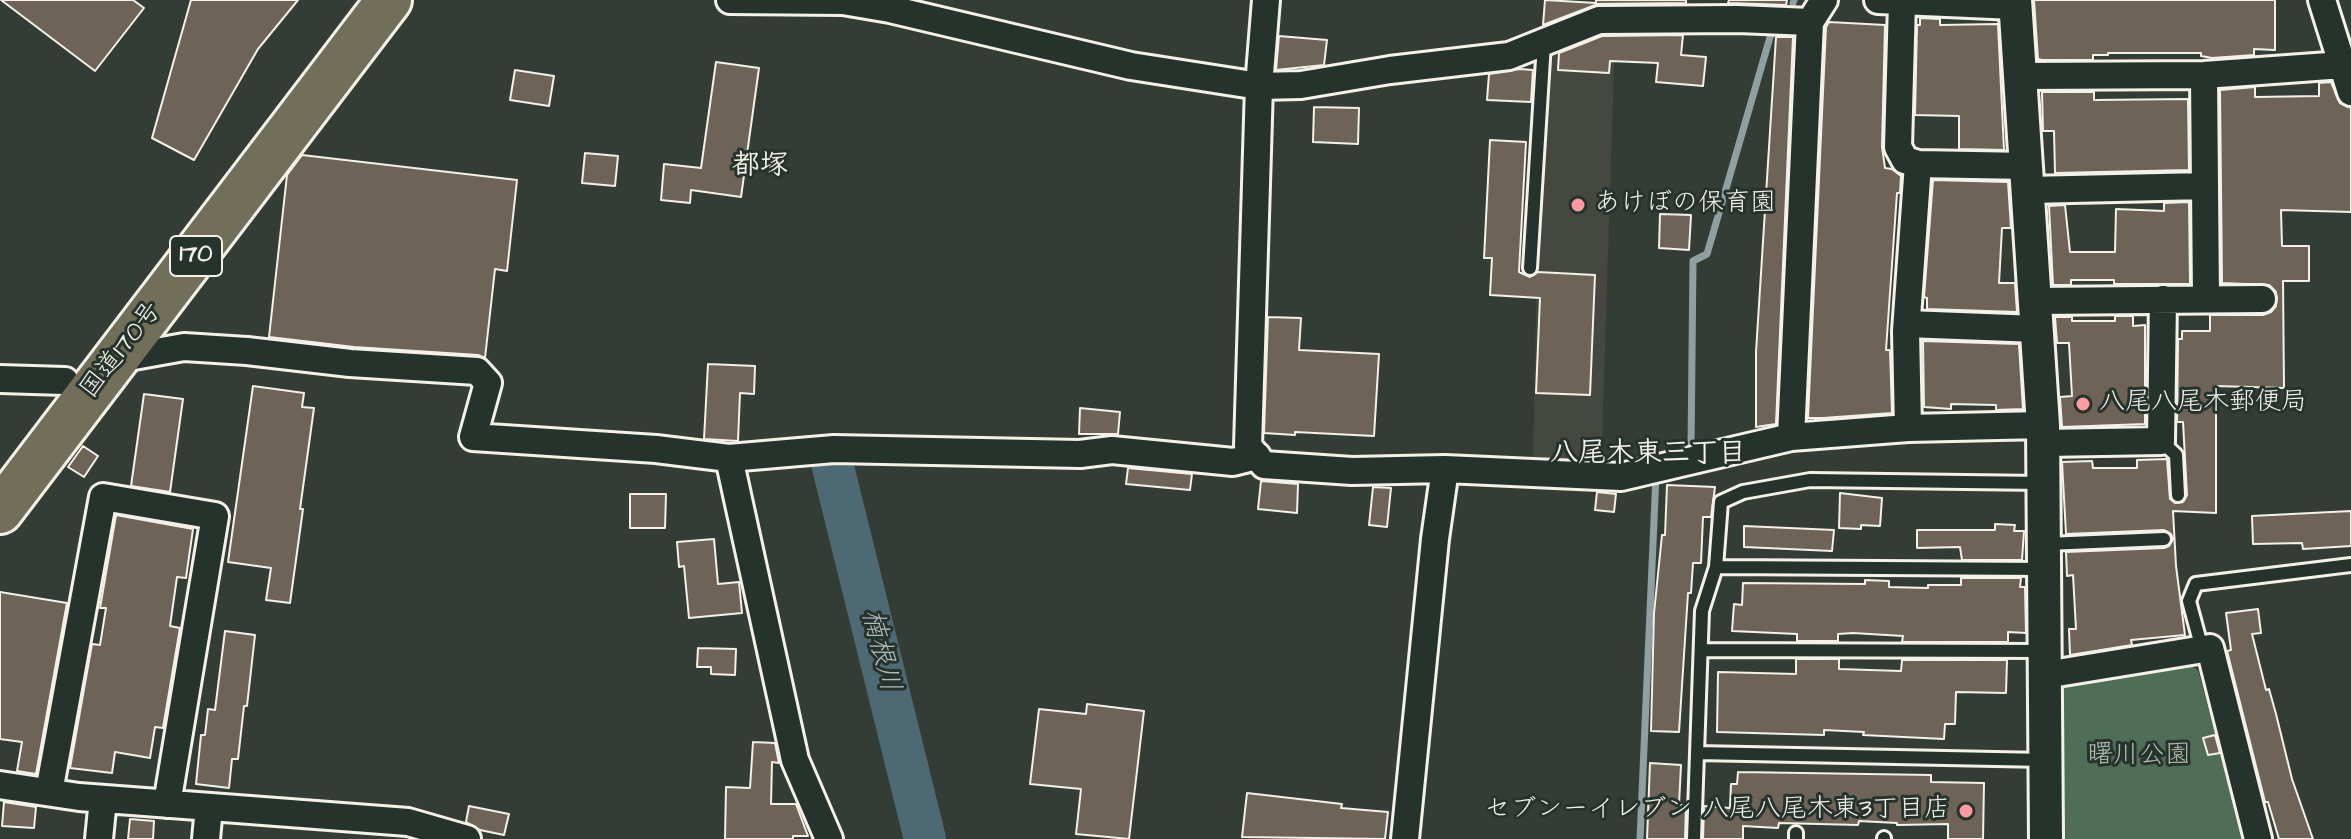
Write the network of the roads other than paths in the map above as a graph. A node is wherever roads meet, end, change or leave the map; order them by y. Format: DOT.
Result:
graph roads {
  1 [pos="360,0"];
  2 [pos="389,0"];
  3 [pos="730,0"];
  4 [pos="1266,0"];
  5 [pos="1584,0"];
  6 [pos="2322,0"];
  7 [pos="1890,1"];
  8 [pos="2015,3"];
  9 [pos="1740,9"];
  10 [pos="1653,10"];
  11 [pos="1817,11"];
  12 [pos="1580,28"];
  13 [pos="1544,43"];
  14 [pos="2343,65"];
  15 [pos="2204,75"];
  16 [pos="2021,76"];
  17 [pos="1259,86"];
  18 [pos="2351,92"];
  19 [pos="1918,164"];
  20 [pos="2027,178"];
  21 [pos="2205,186"];
  22 [pos="1530,268"];
  23 [pos="2206,298"];
  24 [pos="2163,299"];
  25 [pos="2262,299"];
  26 [pos="2036,315"];
  27 [pos="1907,324"];
  28 [pos="117,359"];
  29 [pos="0,379"];
  30 [pos="65,381"];
  31 [pos="1908,428"];
  32 [pos="2043,434"];
  33 [pos="1791,437"];
  34 [pos="2161,441"];
  35 [pos="1257,456"];
  36 [pos="729,458"];
  37 [pos="0,466"];
  38 [pos="1445,469"];
  39 [pos="2044,483"];
  40 [pos="2178,495"];
  41 [pos="0,511"];
  42 [pos="2164,539"];
  43 [pos="2044,556"];
  44 [pos="2351,565"];
  45 [pos="1716,567"];
  46 [pos="2202,649"];
  47 [pos="1701,650"];
  48 [pos="2045,663"];
  49 [pos="1697,753"];
  50 [pos="2045,760"];
  51 [pos="0,785"];
  52 [pos="49,792"];
  53 [pos="103,799"];
  54 [pos="167,804"];
  55 [pos="209,807"];
  56 [pos="99,839"];
  57 [pos="206,839"];
  58 [pos="467,839"];
  59 [pos="829,839"];
  60 [pos="1405,839"];
  61 [pos="1694,839"];
  62 [pos="2046,839"];
  63 [pos="2258,839"];
  1 -- 30 [label="highway, 国道170号 / 170"];
  2 -- 28 [label="highway, 国道170号 / 170"];
  3 -- 17 [label="street"];
  4 -- 17 [label="street"];
  5 -- 12 [label="street"];
  6 -- 14 [label="street"];
  7 -- 8 [label="street"];
  7 -- 19 [label="street"];
  8 -- 16 [label="street"];
  9 -- 10 [label="street"];
  9 -- 11 [label="street"];
  10 -- 12 [label="street"];
  11 -- 33 [label="street"];
  12 -- 13 [label="street"];
  13 -- 17 [label="street"];
  13 -- 22 [label="lane"];
  14 -- 15 [label="street"];
  14 -- 18 [label="street"];
  15 -- 16 [label="street"];
  15 -- 21 [label="street"];
  16 -- 20 [label="street"];
  17 -- 35 [label="street"];
  19 -- 20 [label="street"];
  19 -- 27 [label="street"];
  20 -- 21 [label="street"];
  20 -- 26 [label="street"];
  21 -- 23 [label="street"];
  23 -- 24 [label="street"];
  23 -- 25 [label="street"];
  24 -- 26 [label="street"];
  24 -- 34 [label="street"];
  26 -- 27 [label="street"];
  26 -- 32 [label="street"];
  27 -- 31 [label="street"];
  28 -- 36 [label="street"];
  28 -- 41 [label="highway, 国道170号 / 170"];
  29 -- 30 [label="street"];
  30 -- 37 [label="highway, 国道170号 / 170"];
  31 -- 32 [label="street"];
  31 -- 33 [label="street"];
  32 -- 34 [label="street"];
  32 -- 39 [label="street"];
  33 -- 38 [label="street"];
  34 -- 40 [label="lane"];
  35 -- 36 [label="street"];
  35 -- 38 [label="street"];
  36 -- 59 [label="street"];
  38 -- 60 [label="street"];
  39 -- 43 [label="street"];
  39 -- 45 [label="lane"];
  42 -- 43 [label="lane"];
  43 -- 45 [label="lane"];
  43 -- 48 [label="street"];
  44 -- 46 [label="lane"];
  45 -- 47 [label="lane"];
  46 -- 48 [label="street"];
  46 -- 63 [label="street"];
  47 -- 48 [label="lane"];
  47 -- 49 [label="lane"];
  48 -- 50 [label="street"];
  49 -- 50 [label="lane"];
  49 -- 61 [label="lane"];
  50 -- 62 [label="street"];
  51 -- 52 [label="street"];
  52 -- 53 [label="street"];
  52 -- 54 [label="street"];
  53 -- 54 [label="street"];
  53 -- 56 [label="street"];
  54 -- 55 [label="street"];
  55 -- 57 [label="street"];
  55 -- 58 [label="street"];
}
